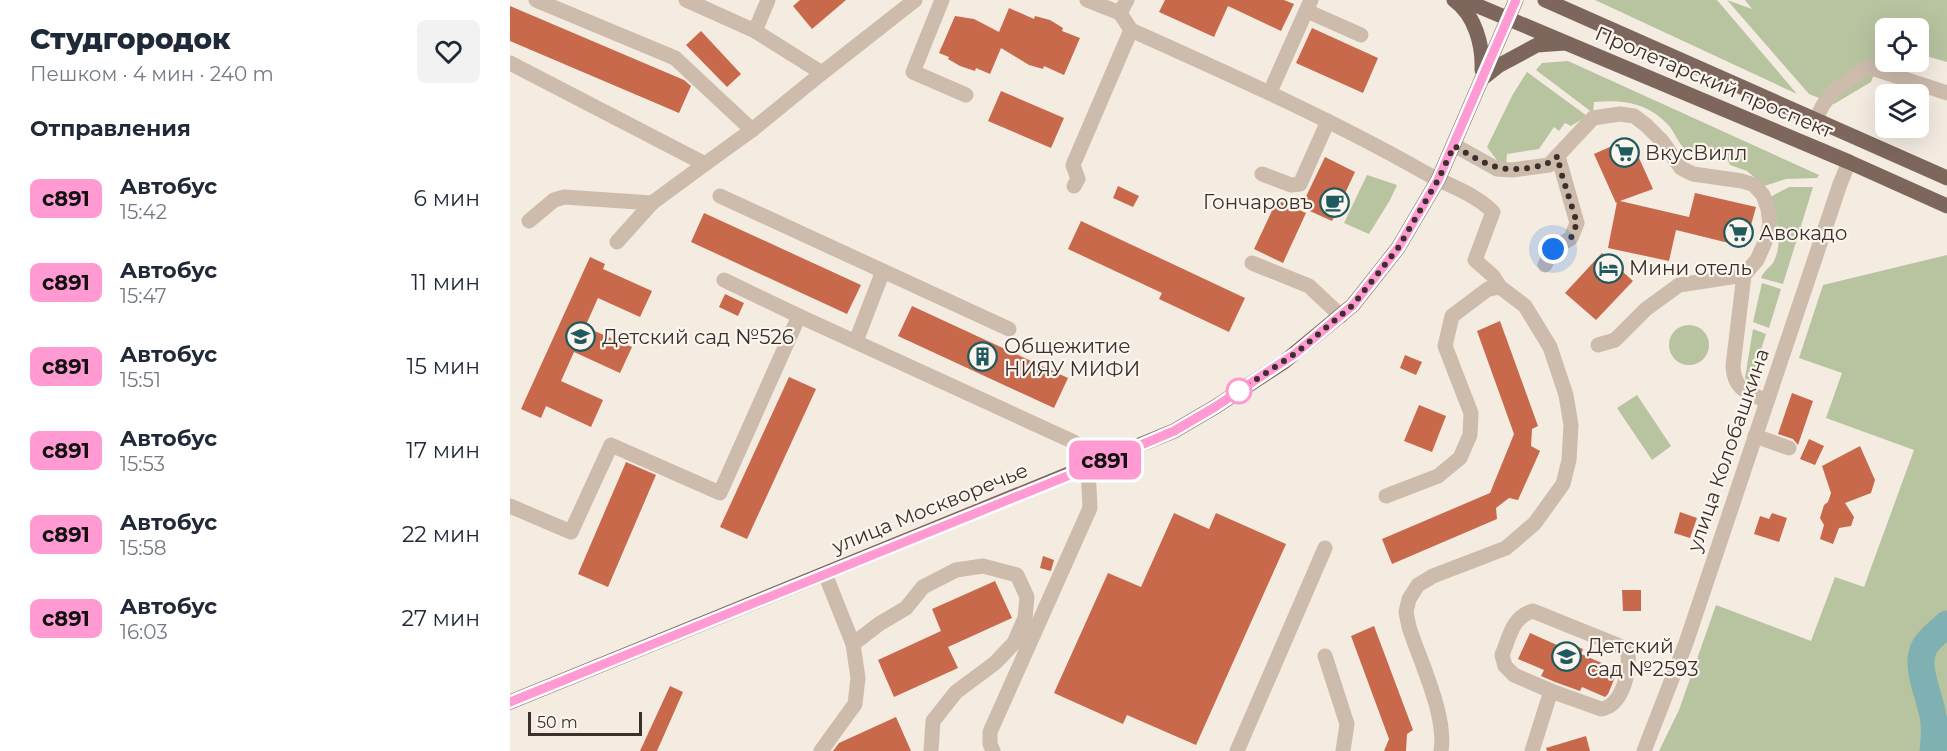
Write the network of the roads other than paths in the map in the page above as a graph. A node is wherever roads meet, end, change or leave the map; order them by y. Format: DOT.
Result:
graph roads {
  1 [pos="536,0"];
  2 [pos="686,0"];
  3 [pos="768,0"];
  4 [pos="915,0"];
  5 [pos="942,0"];
  6 [pos="1087,0"];
  7 [pos="1454,0"];
  8 [pos="1464,0"];
  9 [pos="1516,0"];
  10 [pos="1545,0"];
  11 [pos="1563,0"];
  12 [pos="1309,5"];
  13 [pos="1124,7"];
  14 [pos="1579,15"];
  15 [pos="1508,18"];
  16 [pos="1131,30"];
  17 [pos="754,31"];
  18 [pos="1361,35"];
  19 [pos="1567,42"];
  20 [pos="510,63"];
  21 [pos="822,73"];
  22 [pos="1481,79"];
  23 [pos="1270,92"];
  24 [pos="1947,93"];
  25 [pos="966,96"];
  26 [pos="1817,120"];
  27 [pos="1328,121"];
  28 [pos="752,130"];
  29 [pos="1454,146"];
  30 [pos="1558,156"];
  31 [pos="1849,162"];
  32 [pos="705,164"];
  33 [pos="1262,174"];
  34 [pos="1947,178"];
  35 [pos="1438,180"];
  36 [pos="1074,186"];
  37 [pos="720,196"];
  38 [pos="652,203"];
  39 [pos="1947,206"];
  40 [pos="529,221"];
  41 [pos="617,242"];
  42 [pos="1252,263"];
  43 [pos="1545,265"];
  44 [pos="883,271"];
  45 [pos="1744,275"];
  46 [pos="724,280"];
  47 [pos="1500,287"];
  48 [pos="799,316"];
  49 [pos="1341,316"];
  50 [pos="1009,329"];
  51 [pos="856,341"];
  52 [pos="1598,345"];
  53 [pos="1767,401"];
  54 [pos="1755,436"];
  55 [pos="1789,448"];
  56 [pos="1085,469"];
  57 [pos="1386,496"];
  58 [pos="510,506"];
  59 [pos="1325,548"];
  60 [pos="825,573"];
  61 [pos="853,644"];
  62 [pos="1325,656"];
  63 [pos="1551,691"];
  64 [pos="510,702"];
  65 [pos="820,751"];
  66 [pos="931,751"];
  67 [pos="993,751"];
  68 [pos="1237,751"];
  69 [pos="1343,751"];
  70 [pos="1441,751"];
  71 [pos="1532,751"];
  72 [pos="1644,751"];
  1 -- 28 [label="street"];
  2 -- 17 [label="street"];
  3 -- 17 [label="street"];
  4 -- 21 [label="street"];
  5 -- 25 [label="street"];
  6 -- 13 [label="street"];
  7 -- 22 [label="main road"];
  8 -- 15 [label="main road, Пролетарский проспект"];
  9 -- 15 [label="main road, улица Москворечье"];
  10 -- 14 [label="main road, Пролетарский проспект"];
  11 -- 14 [label="main road"];
  12 -- 18 [label="street"];
  12 -- 23 [label="street"];
  13 -- 16 [label="street"];
  14 -- 26 [label="main road, Пролетарский проспект"];
  15 -- 19 [label="main road, Пролетарский проспект"];
  15 -- 22 [label="main road, улица Москворечье"];
  16 -- 23 [label="street"];
  16 -- 36 [label="street"];
  17 -- 21 [label="street"];
  19 -- 22 [label="main road"];
  19 -- 31 [label="main road, Пролетарский проспект"];
  20 -- 32 [label="street"];
  21 -- 28 [label="street"];
  22 -- 29 [label="main road, улица Москворечье"];
  23 -- 27 [label="street"];
  24 -- 26 [label="street"];
  26 -- 34 [label="main road, Пролетарский проспект"];
  27 -- 33 [label="street"];
  27 -- 35 [label="street"];
  28 -- 32 [label="street"];
  29 -- 30 [label="street"];
  29 -- 35 [label="main road, улица Москворечье"];
  30 -- 43 [label="street"];
  30 -- 45 [label="street"];
  31 -- 39 [label="main road, Пролетарский проспект"];
  31 -- 53 [label="street, улица Колобашкина"];
  32 -- 38 [label="street"];
  35 -- 47 [label="street"];
  35 -- 49 [label="main road, улица Москворечье"];
  37 -- 44 [label="street"];
  38 -- 40 [label="street"];
  38 -- 41 [label="street"];
  42 -- 49 [label="street"];
  44 -- 50 [label="street"];
  44 -- 51 [label="street"];
  45 -- 52 [label="street"];
  45 -- 53 [label="street"];
  46 -- 48 [label="street"];
  47 -- 57 [label="street"];
  47 -- 70 [label="street"];
  48 -- 51 [label="street"];
  48 -- 58 [label="street"];
  49 -- 56 [label="main road, улица Москворечье"];
  51 -- 56 [label="street"];
  53 -- 54 [label="street, улица Колобашкина"];
  54 -- 55 [label="street"];
  54 -- 72 [label="street, улица Колобашкина"];
  56 -- 60 [label="main road, улица Москворечье"];
  56 -- 67 [label="street"];
  59 -- 68 [label="street"];
  60 -- 61 [label="street"];
  60 -- 64 [label="main road, улица Москворечье"];
  61 -- 65 [label="street"];
  61 -- 66 [label="street"];
  62 -- 69 [label="street"];
  63 -- 63 [label="street"];
  63 -- 71 [label="street"];
}
